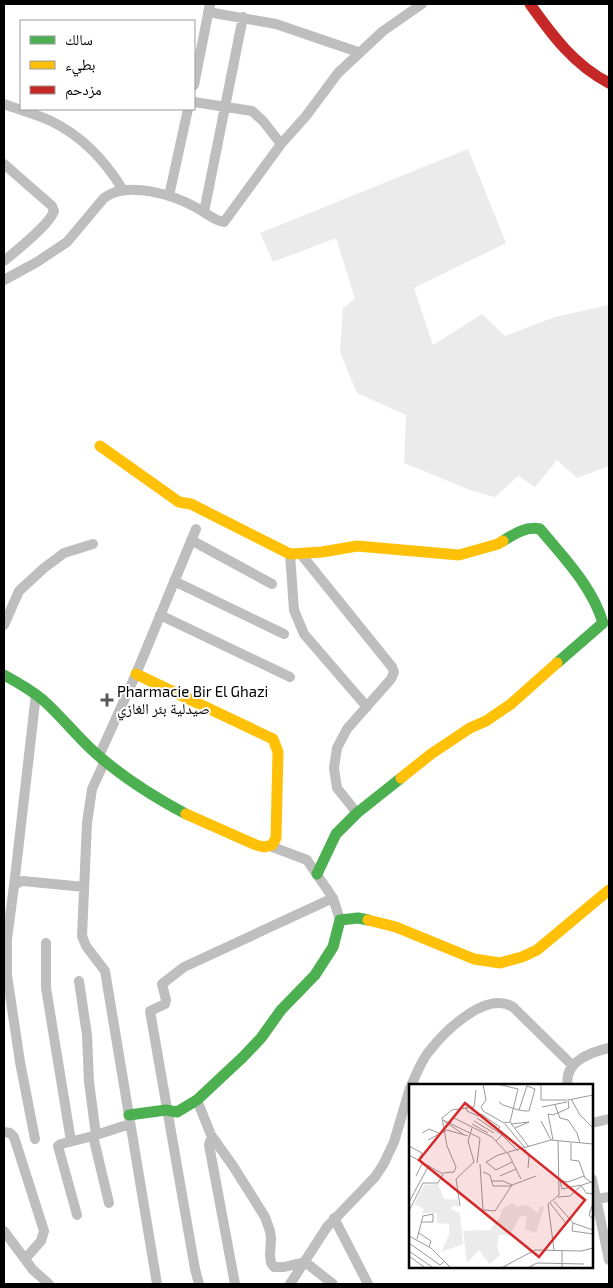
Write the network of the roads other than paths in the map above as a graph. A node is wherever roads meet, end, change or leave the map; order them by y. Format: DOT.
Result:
graph roads {
  1 [pos="422,4"];
  2 [pos="530,4"];
  3 [pos="209,8"];
  4 [pos="243,17"];
  5 [pos="358,52"];
  6 [pos="195,80"];
  7 [pos="609,83"];
  8 [pos="195,102"];
  9 [pos="4,104"];
  10 [pos="225,107"];
  11 [pos="20,110"];
  12 [pos="21,110"];
  13 [pos="188,110"];
  14 [pos="281,144"];
  15 [pos="4,164"];
  16 [pos="123,190"];
  17 [pos="169,196"];
  18 [pos="204,212"];
  19 [pos="4,262"];
  20 [pos="8,278"];
  21 [pos="100,446"];
  22 [pos="196,529"];
  23 [pos="191,540"];
  24 [pos="94,544"];
  25 [pos="295,554"];
  26 [pos="174,581"];
  27 [pos="272,584"];
  28 [pos="160,615"];
  29 [pos="4,625"];
  30 [pos="284,634"];
  31 [pos="136,674"];
  32 [pos="4,675"];
  33 [pos="290,677"];
  34 [pos="36,694"];
  35 [pos="367,707"];
  36 [pos="102,759"];
  37 [pos="356,814"];
  38 [pos="270,846"];
  39 [pos="317,874"];
  40 [pos="14,886"];
  41 [pos="84,887"];
  42 [pos="609,890"];
  43 [pos="333,898"];
  44 [pos="340,920"];
  45 [pos="5,939"];
  46 [pos="46,943"];
  47 [pos="79,981"];
  48 [pos="609,1048"];
  49 [pos="573,1066"];
  50 [pos="412,1084"];
  51 [pos="568,1084"];
  52 [pos="409,1093"];
  53 [pos="197,1100"];
  54 [pos="166,1110"];
  55 [pos="609,1119"];
  56 [pos="130,1120"];
  57 [pos="593,1123"];
  58 [pos="4,1132"];
  59 [pos="95,1136"];
  60 [pos="35,1139"];
  61 [pos="214,1139"];
  62 [pos="71,1141"];
  63 [pos="593,1184"];
  64 [pos="609,1197"];
  65 [pos="596,1199"];
  66 [pos="109,1203"];
  67 [pos="77,1215"];
  68 [pos="334,1218"];
  69 [pos="4,1231"];
  70 [pos="609,1253"];
  71 [pos="24,1259"];
  72 [pos="305,1262"];
  73 [pos="49,1284"];
  74 [pos="157,1284"];
  75 [pos="199,1284"];
  76 [pos="235,1284"];
  77 [pos="290,1284"];
  78 [pos="332,1284"];
  79 [pos="368,1284"];
  1 -- 5 [label="street"];
  2 -- 7 [label="street"];
  3 -- 4 [label="street"];
  3 -- 6 [label="street"];
  4 -- 5 [label="street"];
  4 -- 10 [label="street"];
  5 -- 14 [label="street"];
  8 -- 10 [label="street"];
  9 -- 11 [label="street"];
  10 -- 14 [label="street"];
  10 -- 18 [label="street"];
  12 -- 16 [label="street"];
  13 -- 17 [label="street"];
  14 -- 18 [label="street"];
  15 -- 19 [label="street"];
  16 -- 17 [label="street"];
  16 -- 20 [label="street"];
  17 -- 18 [label="street"];
  19 -- 20 [label="street"];
  21 -- 25 [label="street"];
  22 -- 23 [label="street"];
  23 -- 26 [label="street"];
  23 -- 27 [label="street"];
  24 -- 29 [label="street"];
  25 -- 35 [label="street"];
  25 -- 35 [label="street"];
  25 -- 37 [label="street"];
  26 -- 28 [label="street"];
  26 -- 30 [label="street"];
  28 -- 31 [label="street"];
  28 -- 33 [label="street"];
  31 -- 36 [label="street"];
  31 -- 38 [label="street"];
  32 -- 34 [label="street"];
  34 -- 36 [label="street"];
  34 -- 40 [label="street"];
  35 -- 37 [label="street"];
  36 -- 38 [label="street"];
  36 -- 41 [label="street"];
  37 -- 39 [label="street"];
  38 -- 39 [label="street"];
  39 -- 43 [label="street"];
  40 -- 41 [label="street"];
  40 -- 45 [label="street"];
  41 -- 56 [label="street"];
  42 -- 44 [label="street"];
  43 -- 44 [label="street"];
  43 -- 54 [label="street"];
  44 -- 53 [label="street"];
  45 -- 60 [label="street"];
  46 -- 62 [label="street"];
  47 -- 59 [label="street"];
  48 -- 49 [label="street"];
  49 -- 50 [label="street"];
  49 -- 51 [label="street"];
  52 -- 68 [label="street"];
  53 -- 54 [label="street"];
  53 -- 61 [label="street"];
  54 -- 56 [label="street"];
  54 -- 75 [label="street"];
  55 -- 57 [label="street"];
  56 -- 59 [label="street"];
  56 -- 74 [label="street"];
  58 -- 71 [label="street"];
  59 -- 62 [label="street"];
  59 -- 66 [label="street"];
  61 -- 72 [label="street"];
  61 -- 76 [label="street"];
  62 -- 67 [label="street"];
  63 -- 65 [label="street"];
  64 -- 65 [label="street"];
  65 -- 70 [label="street"];
  68 -- 72 [label="street"];
  68 -- 79 [label="street"];
  69 -- 71 [label="street"];
  71 -- 73 [label="street"];
  72 -- 77 [label="street"];
  72 -- 78 [label="street"];
}
